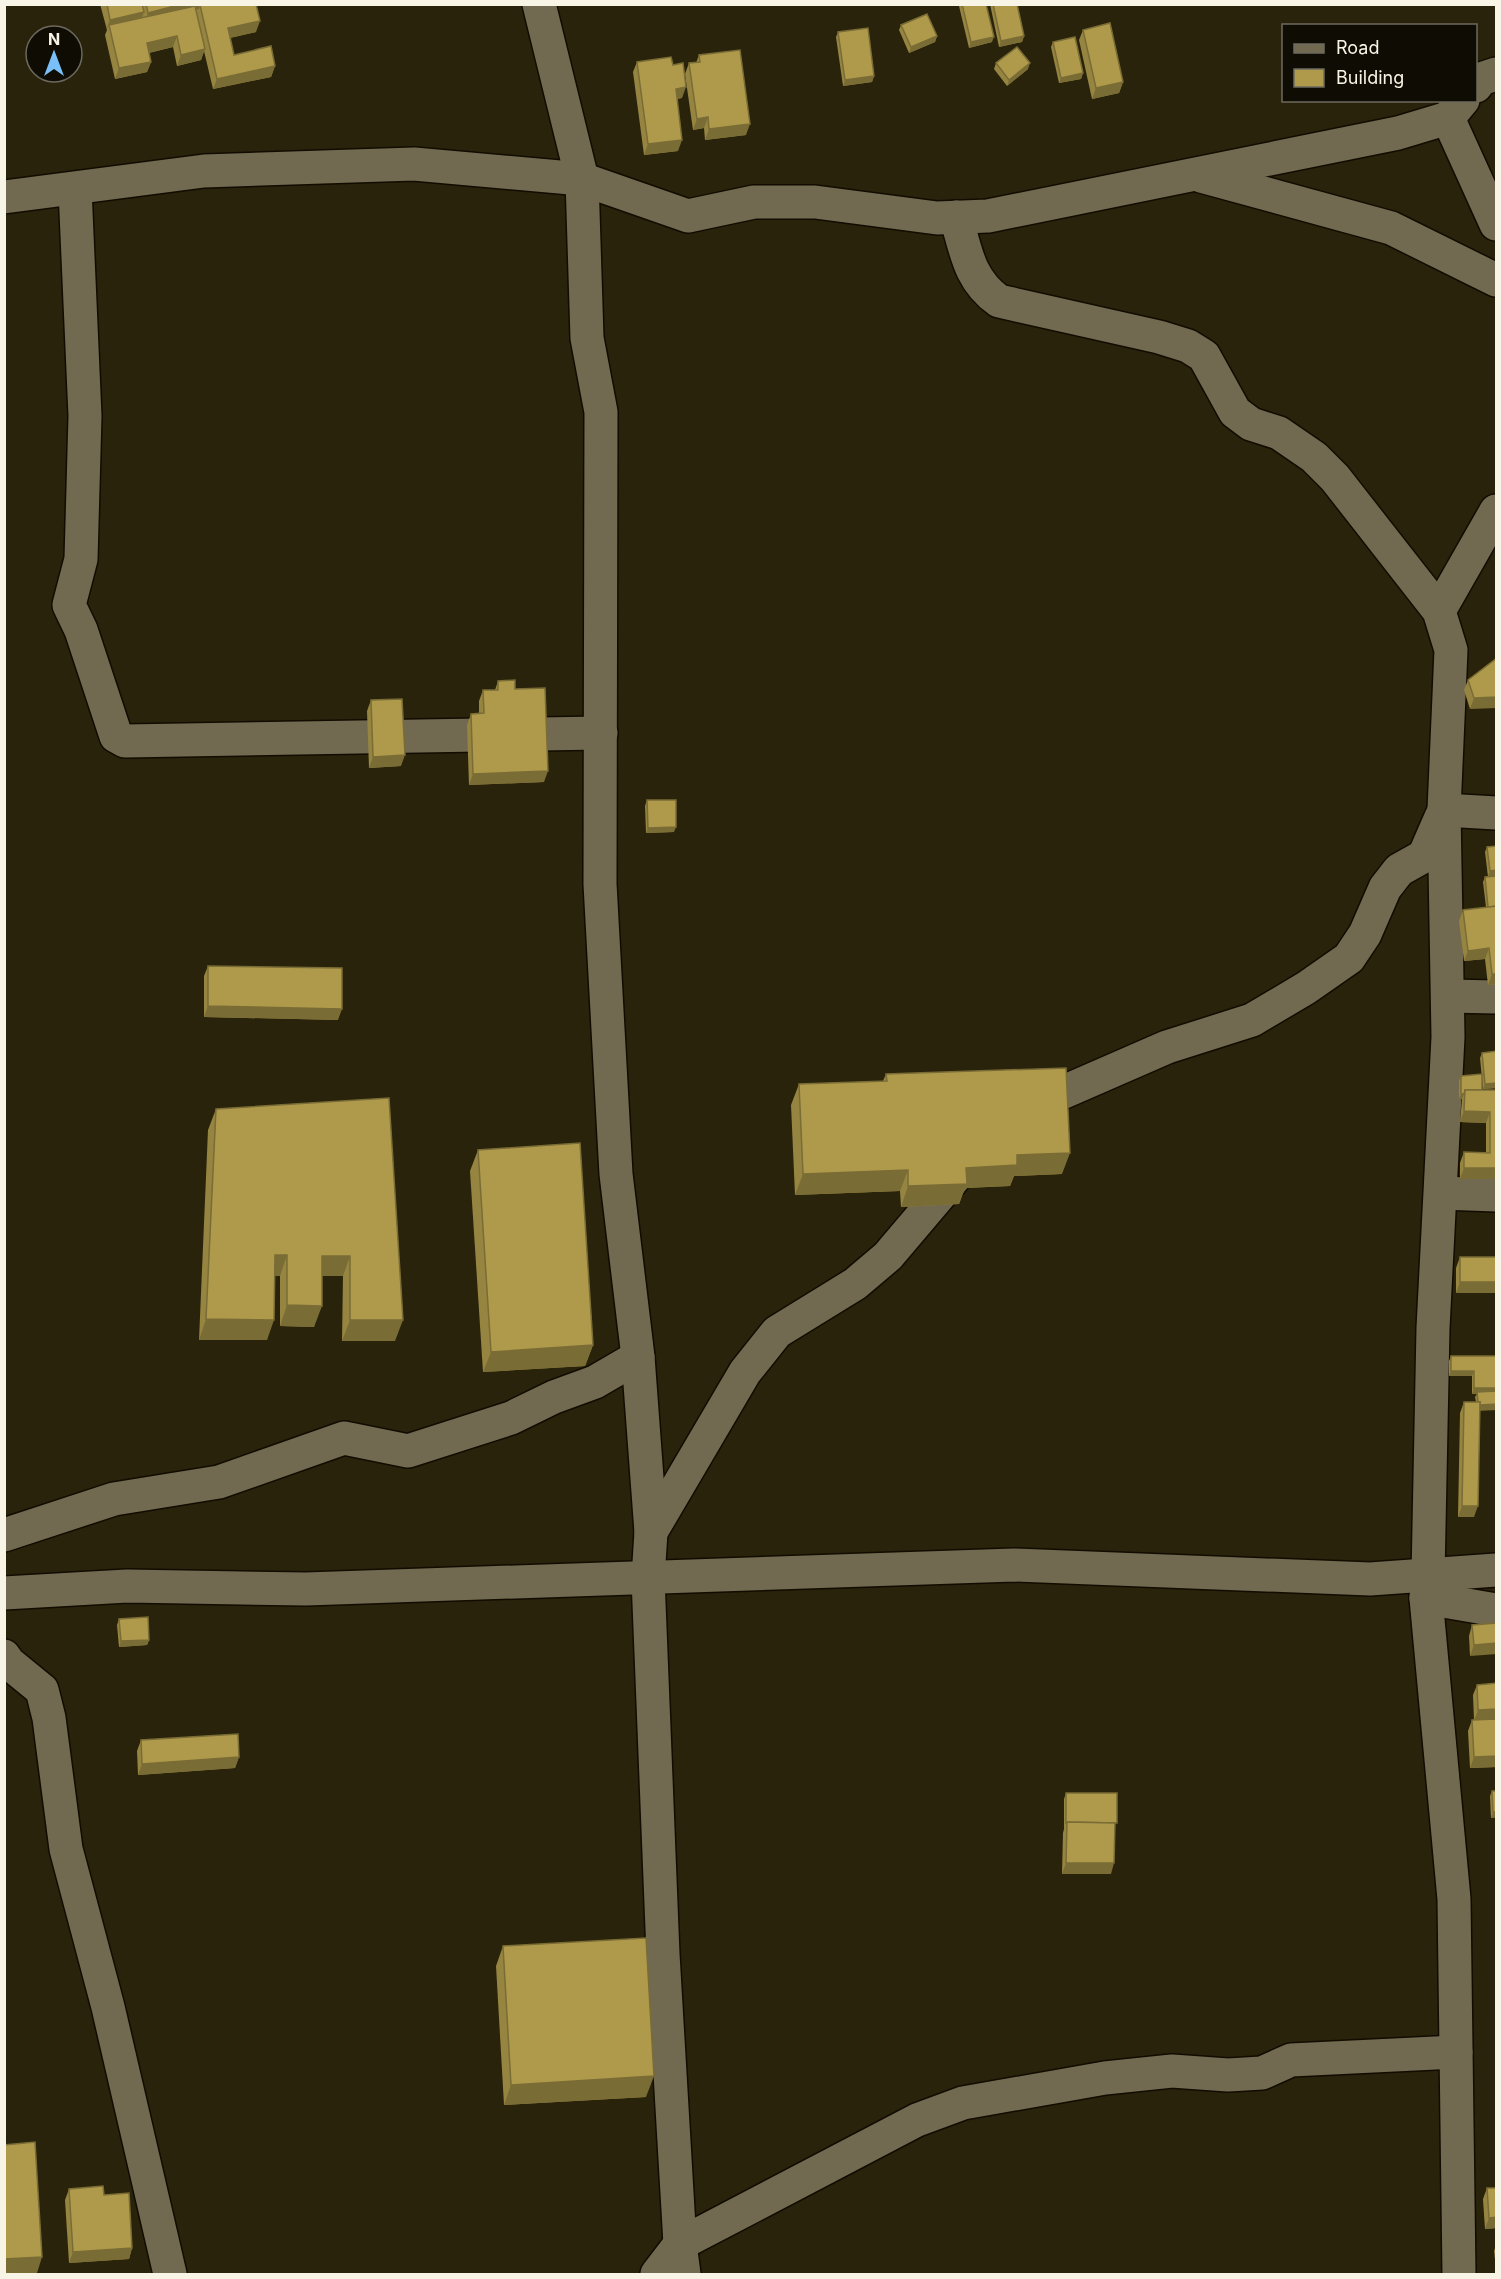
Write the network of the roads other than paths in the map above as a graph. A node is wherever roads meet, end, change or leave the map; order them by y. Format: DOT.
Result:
graph roads {
  1 [pos="539,4"];
  2 [pos="1497,74"];
  3 [pos="1477,85"];
  4 [pos="1455,109"];
  5 [pos="1193,174"];
  6 [pos="582,179"];
  7 [pos="75,189"];
  8 [pos="4,197"];
  9 [pos="956,217"];
  10 [pos="1497,224"];
  11 [pos="1497,280"];
  12 [pos="1497,511"];
  13 [pos="1439,611"];
  14 [pos="601,733"];
  15 [pos="1444,810"];
  16 [pos="1497,813"];
  17 [pos="1448,996"];
  18 [pos="1497,997"];
  19 [pos="1003,1124"];
  20 [pos="980,1148"];
  21 [pos="1441,1193"];
  22 [pos="1497,1194"];
  23 [pos="638,1357"];
  24 [pos="651,1532"];
  25 [pos="4,1535"];
  26 [pos="1497,1570"];
  27 [pos="648,1578"];
  28 [pos="1427,1587"];
  29 [pos="6,1597"];
  30 [pos="1497,1610"];
  31 [pos="4,1656"];
  32 [pos="1456,2052"];
  33 [pos="682,2259"];
  34 [pos="170,2274"];
  35 [pos="657,2274"];
  36 [pos="664,2274"];
  37 [pos="1459,2274"];
  1 -- 6 [label="street"];
  2 -- 3 [label="street"];
  4 -- 5 [label="street"];
  4 -- 10 [label="street"];
  5 -- 9 [label="street"];
  5 -- 11 [label="street"];
  6 -- 7 [label="street"];
  6 -- 9 [label="street"];
  6 -- 14 [label="street"];
  7 -- 8 [label="street"];
  7 -- 14 [label="street"];
  9 -- 13 [label="street"];
  12 -- 13 [label="street"];
  13 -- 15 [label="street"];
  14 -- 23 [label="street"];
  15 -- 16 [label="street"];
  15 -- 17 [label="street"];
  15 -- 19 [label="street"];
  17 -- 18 [label="street"];
  17 -- 21 [label="street"];
  20 -- 24 [label="street"];
  21 -- 22 [label="street"];
  21 -- 28 [label="street"];
  23 -- 24 [label="street"];
  23 -- 25 [label="street"];
  24 -- 27 [label="street"];
  26 -- 28 [label="street"];
  27 -- 28 [label="street"];
  27 -- 29 [label="street"];
  27 -- 33 [label="street"];
  28 -- 30 [label="street"];
  28 -- 32 [label="street"];
  31 -- 34 [label="street"];
  32 -- 33 [label="street"];
  32 -- 37 [label="street"];
  33 -- 35 [label="street"];
  33 -- 36 [label="street"];
}
